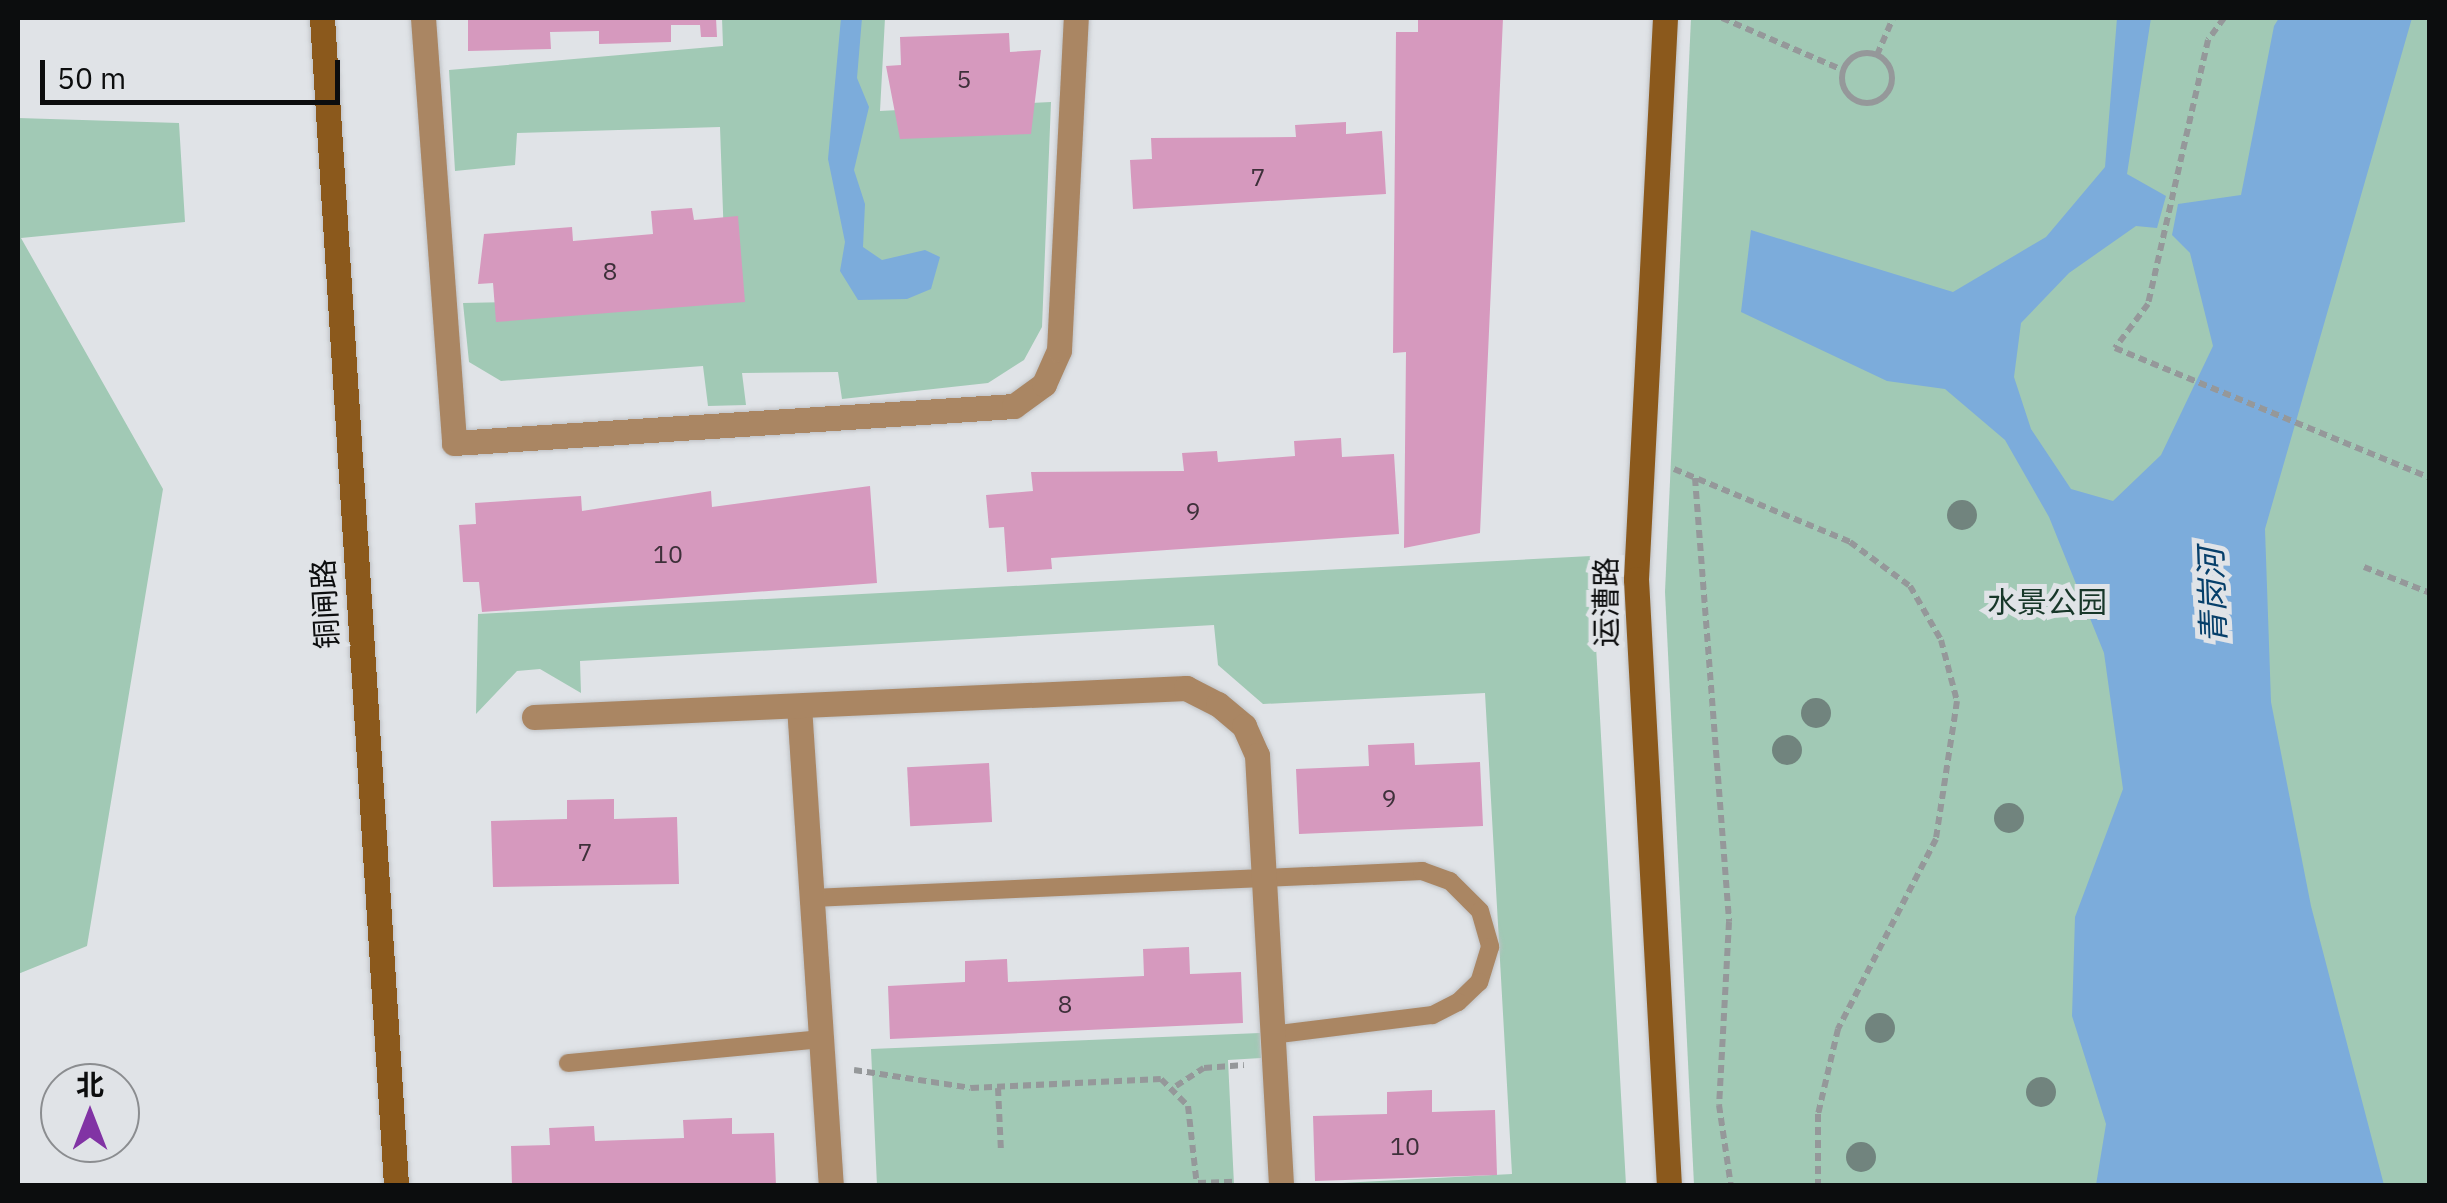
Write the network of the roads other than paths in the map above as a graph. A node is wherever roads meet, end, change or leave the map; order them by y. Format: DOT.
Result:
graph roads {
  1 [pos="322,18"];
  2 [pos="423,18"];
  3 [pos="1076,18"];
  4 [pos="1664,18"];
  5 [pos="799,706"];
  6 [pos="534,717"];
  7 [pos="1263,878"];
  8 [pos="812,898"];
  9 [pos="1272,1035"];
  10 [pos="821,1040"];
  11 [pos="568,1062"];
  12 [pos="396,1186"];
  13 [pos="831,1186"];
  14 [pos="1280,1186"];
  15 [pos="1669,1186"];
  1 -- 12 [label="main road, 铜闸路"];
  2 -- 3 [label="street"];
  4 -- 15 [label="main road, 运漕路"];
  5 -- 6 [label="street"];
  5 -- 7 [label="street"];
  5 -- 8 [label="street"];
  7 -- 8 [label="lane"];
  7 -- 9 [label="street"];
  7 -- 9 [label="lane"];
  8 -- 10 [label="street"];
  9 -- 14 [label="street"];
  10 -- 11 [label="lane"];
  10 -- 13 [label="street"];
}
